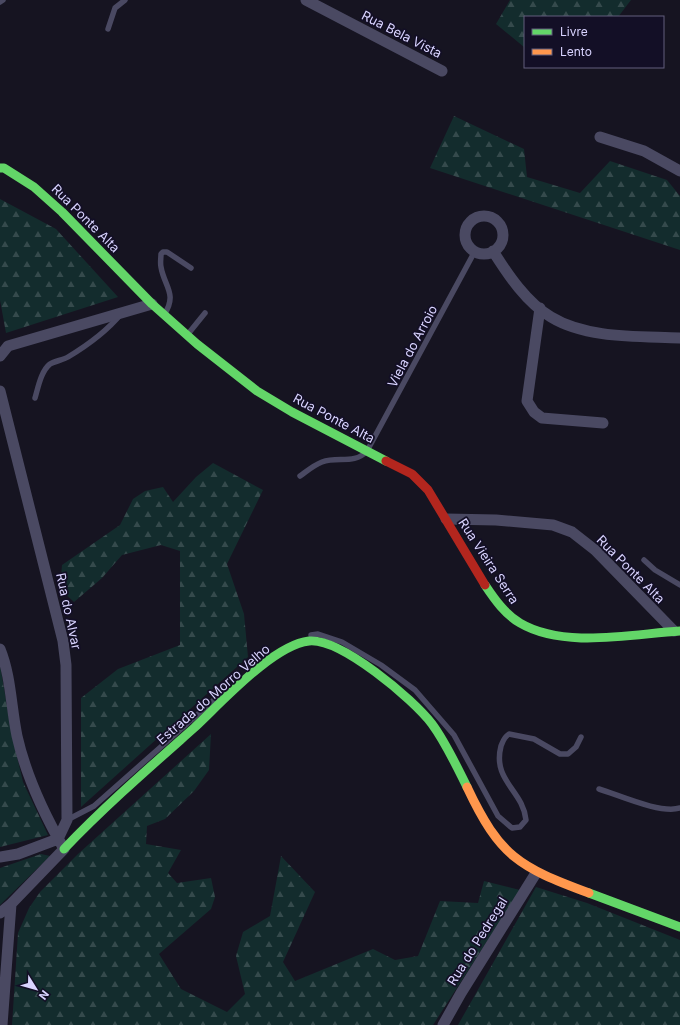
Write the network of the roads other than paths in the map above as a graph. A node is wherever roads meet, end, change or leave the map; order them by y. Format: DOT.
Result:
graph roads {
  1 [pos="3,0"];
  2 [pos="125,0"];
  3 [pos="306,0"];
  4 [pos="0,2"];
  5 [pos="108,29"];
  6 [pos="442,71"];
  7 [pos="600,137"];
  8 [pos="0,168"];
  9 [pos="680,171"];
  10 [pos="475,251"];
  11 [pos="493,251"];
  12 [pos="191,268"];
  13 [pos="152,304"];
  14 [pos="540,308"];
  15 [pos="124,312"];
  16 [pos="205,313"];
  17 [pos="164,315"];
  18 [pos="187,335"];
  19 [pos="680,338"];
  20 [pos="0,356"];
  21 [pos="0,391"];
  22 [pos="35,398"];
  23 [pos="603,423"];
  24 [pos="368,452"];
  25 [pos="300,476"];
  26 [pos="446,519"];
  27 [pos="644,560"];
  28 [pos="680,585"];
  29 [pos="677,631"];
  30 [pos="0,649"];
  31 [pos="581,737"];
  32 [pos="599,789"];
  33 [pos="680,808"];
  34 [pos="67,820"];
  35 [pos="58,839"];
  36 [pos="64,849"];
  37 [pos="0,857"];
  38 [pos="536,873"];
  39 [pos="11,904"];
  40 [pos="0,913"];
  41 [pos="680,926"];
  42 [pos="2,1025"];
  43 [pos="444,1025"];
  1 -- 4 [label="lane"];
  2 -- 5 [label="lane"];
  3 -- 6 [label="street, Rua Bela Vista"];
  7 -- 9 [label="street"];
  8 -- 13 [label="street, Rua Ponte Alta"];
  10 -- 11 [label="street"];
  10 -- 11 [label="street"];
  10 -- 24 [label="lane, Viela do Arroio"];
  11 -- 14 [label="street"];
  12 -- 17 [label="lane"];
  13 -- 15 [label="street"];
  13 -- 17 [label="street, Rua Ponte Alta"];
  14 -- 19 [label="street"];
  14 -- 23 [label="street"];
  15 -- 20 [label="street"];
  15 -- 22 [label="lane"];
  16 -- 18 [label="lane"];
  17 -- 18 [label="street, Rua Ponte Alta"];
  18 -- 24 [label="street, Rua Ponte Alta"];
  21 -- 34 [label="street, Rua do Alvar"];
  24 -- 25 [label="lane"];
  24 -- 26 [label="street, Rua Ponte Alta"];
  26 -- 29 [label="street, Rua Ponte Alta"];
  26 -- 29 [label="street, Rua Vieira Serra"];
  27 -- 28 [label="lane"];
  30 -- 35 [label="street"];
  31 -- 34 [label="lane"];
  32 -- 33 [label="lane"];
  34 -- 35 [label="street, Rua do Alvar"];
  35 -- 36 [label="street"];
  35 -- 37 [label="street"];
  36 -- 38 [label="street, Estrada do Morro Velho"];
  36 -- 39 [label="street"];
  38 -- 41 [label="street, Estrada do Morro Velho"];
  38 -- 43 [label="street, Rua do Pedregal"];
  39 -- 40 [label="street"];
  39 -- 42 [label="street"];
}
